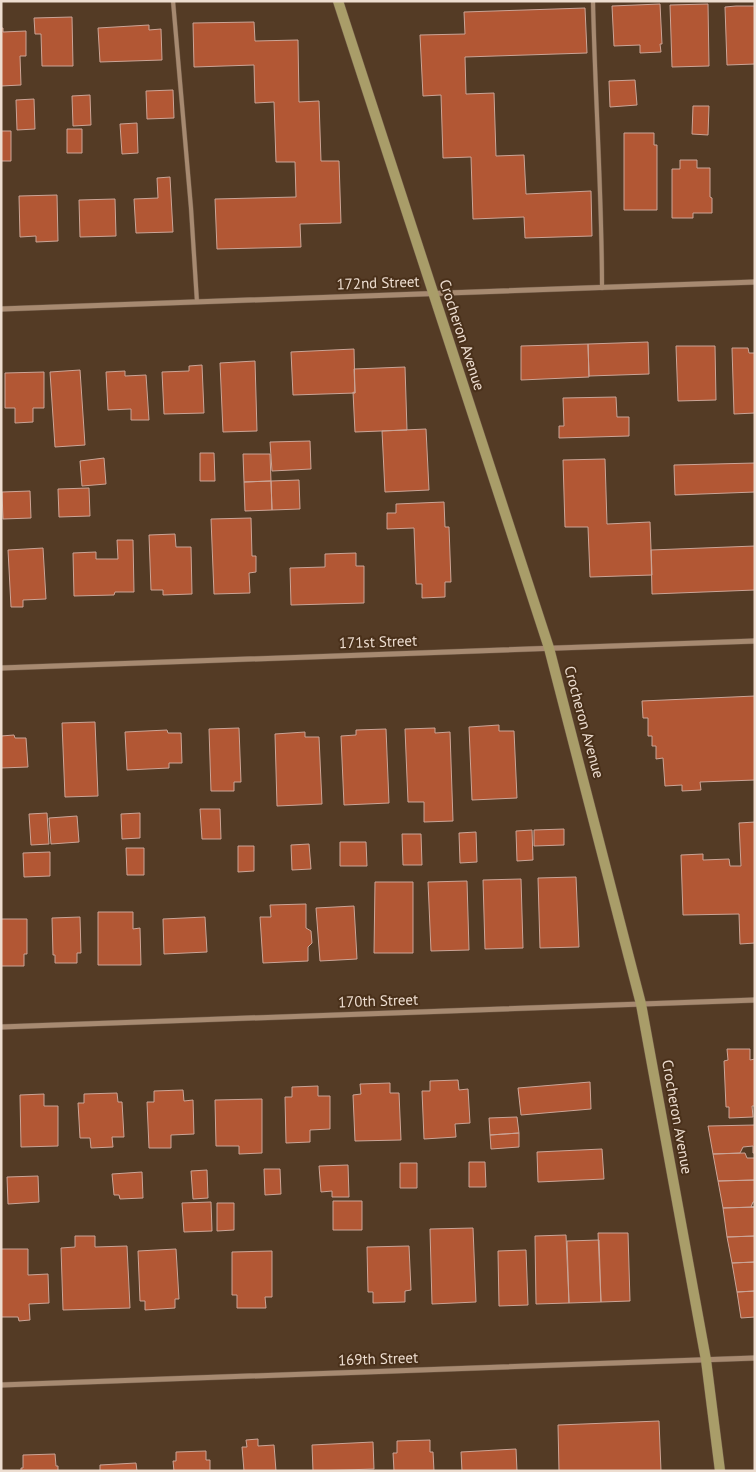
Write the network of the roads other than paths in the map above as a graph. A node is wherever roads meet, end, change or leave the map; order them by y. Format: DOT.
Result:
graph roads {
  1 [pos="173,1"];
  2 [pos="338,1"];
  3 [pos="593,1"];
  4 [pos="755,282"];
  5 [pos="602,288"];
  6 [pos="432,294"];
  7 [pos="197,302"];
  8 [pos="1,309"];
  9 [pos="755,640"];
  10 [pos="549,648"];
  11 [pos="1,668"];
  12 [pos="755,1000"];
  13 [pos="640,1004"];
  14 [pos="1,1027"];
  15 [pos="755,1358"];
  16 [pos="706,1360"];
  17 [pos="1,1385"];
  18 [pos="720,1471"];
  1 -- 7 [label="lane"];
  2 -- 6 [label="street, Crocheron Avenue"];
  3 -- 5 [label="lane"];
  4 -- 5 [label="street, 172nd Street"];
  5 -- 6 [label="street, 172nd Street"];
  6 -- 7 [label="street, 172nd Street"];
  6 -- 10 [label="street, Crocheron Avenue"];
  7 -- 8 [label="street, 172nd Street"];
  9 -- 10 [label="street, 171st Street"];
  10 -- 11 [label="street, 171st Street"];
  10 -- 13 [label="street, Crocheron Avenue"];
  12 -- 13 [label="street, 170th Street"];
  13 -- 14 [label="street, 170th Street"];
  13 -- 16 [label="street, Crocheron Avenue"];
  15 -- 16 [label="street, 169th Street"];
  16 -- 17 [label="street, 169th Street"];
  16 -- 18 [label="street, Crocheron Avenue"];
}
